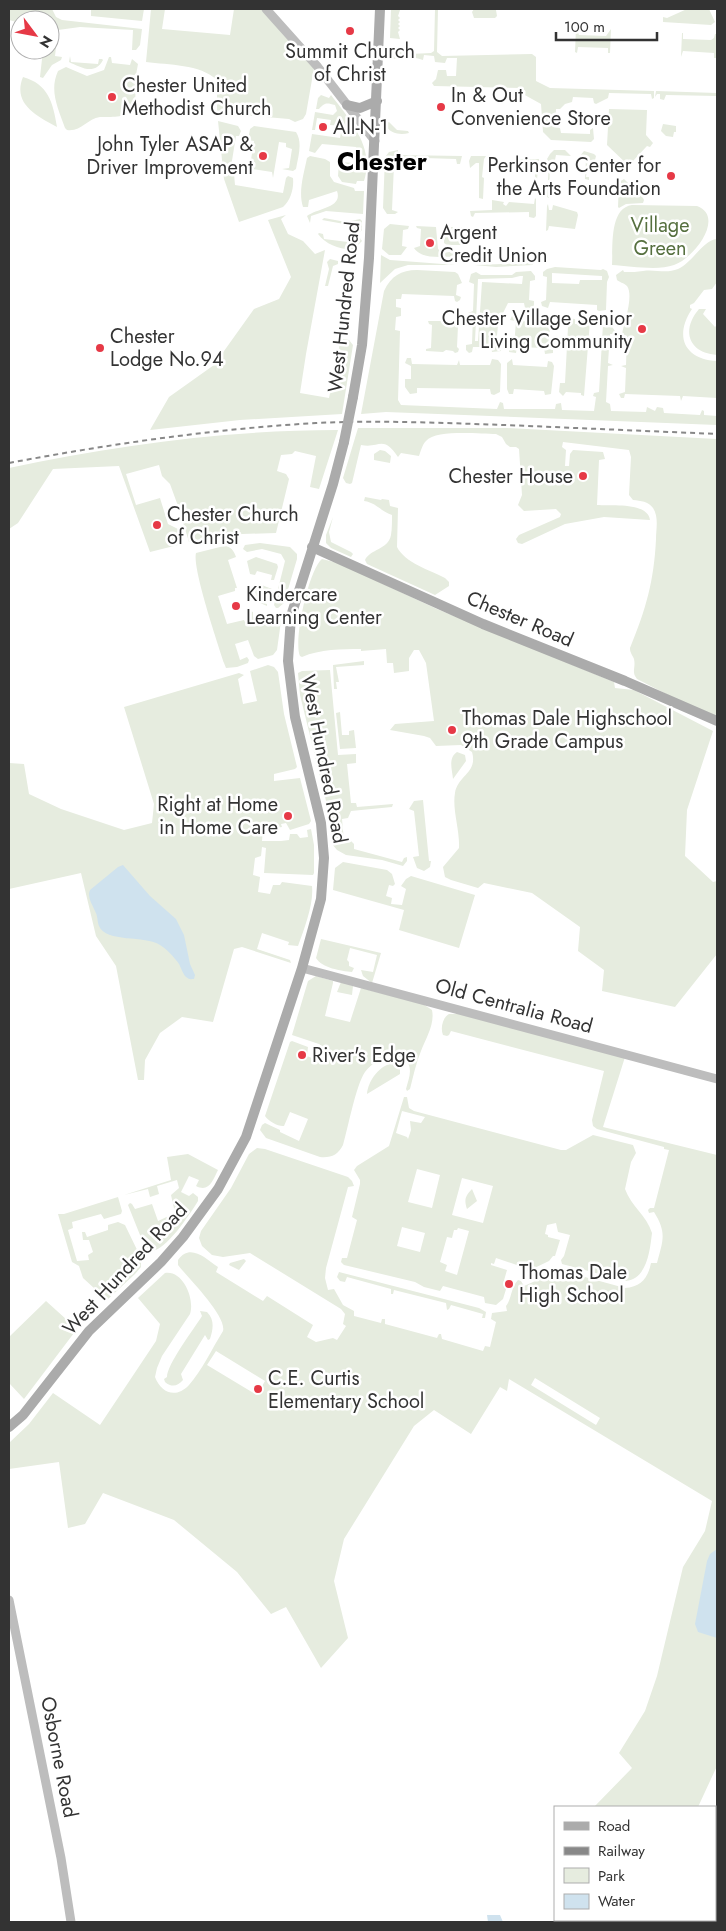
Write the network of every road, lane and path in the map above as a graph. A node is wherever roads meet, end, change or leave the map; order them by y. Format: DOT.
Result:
graph roads {
  1 [pos="266,9"];
  2 [pos="380,9"];
  3 [pos="377,102"];
  4 [pos="347,105"];
  5 [pos="375,141"];
  6 [pos="312,547"];
  7 [pos="717,721"];
  8 [pos="302,968"];
  9 [pos="717,1079"];
  10 [pos="9,1427"];
  11 [pos="9,1600"];
  12 [pos="71,1922"];
  1 -- 4 [label="street"];
  2 -- 3 [label="main road, West Hundred Road"];
  3 -- 4 [label="main road"];
  3 -- 5 [label="main road, West Hundred Road"];
  4 -- 5 [label="street"];
  5 -- 6 [label="main road, West Hundred Road, bridge"];
  6 -- 7 [label="main road, Chester Road"];
  6 -- 8 [label="main road, West Hundred Road"];
  8 -- 9 [label="street, Old Centralia Road"];
  8 -- 10 [label="main road, West Hundred Road"];
  11 -- 12 [label="street, Osborne Road"];
}
